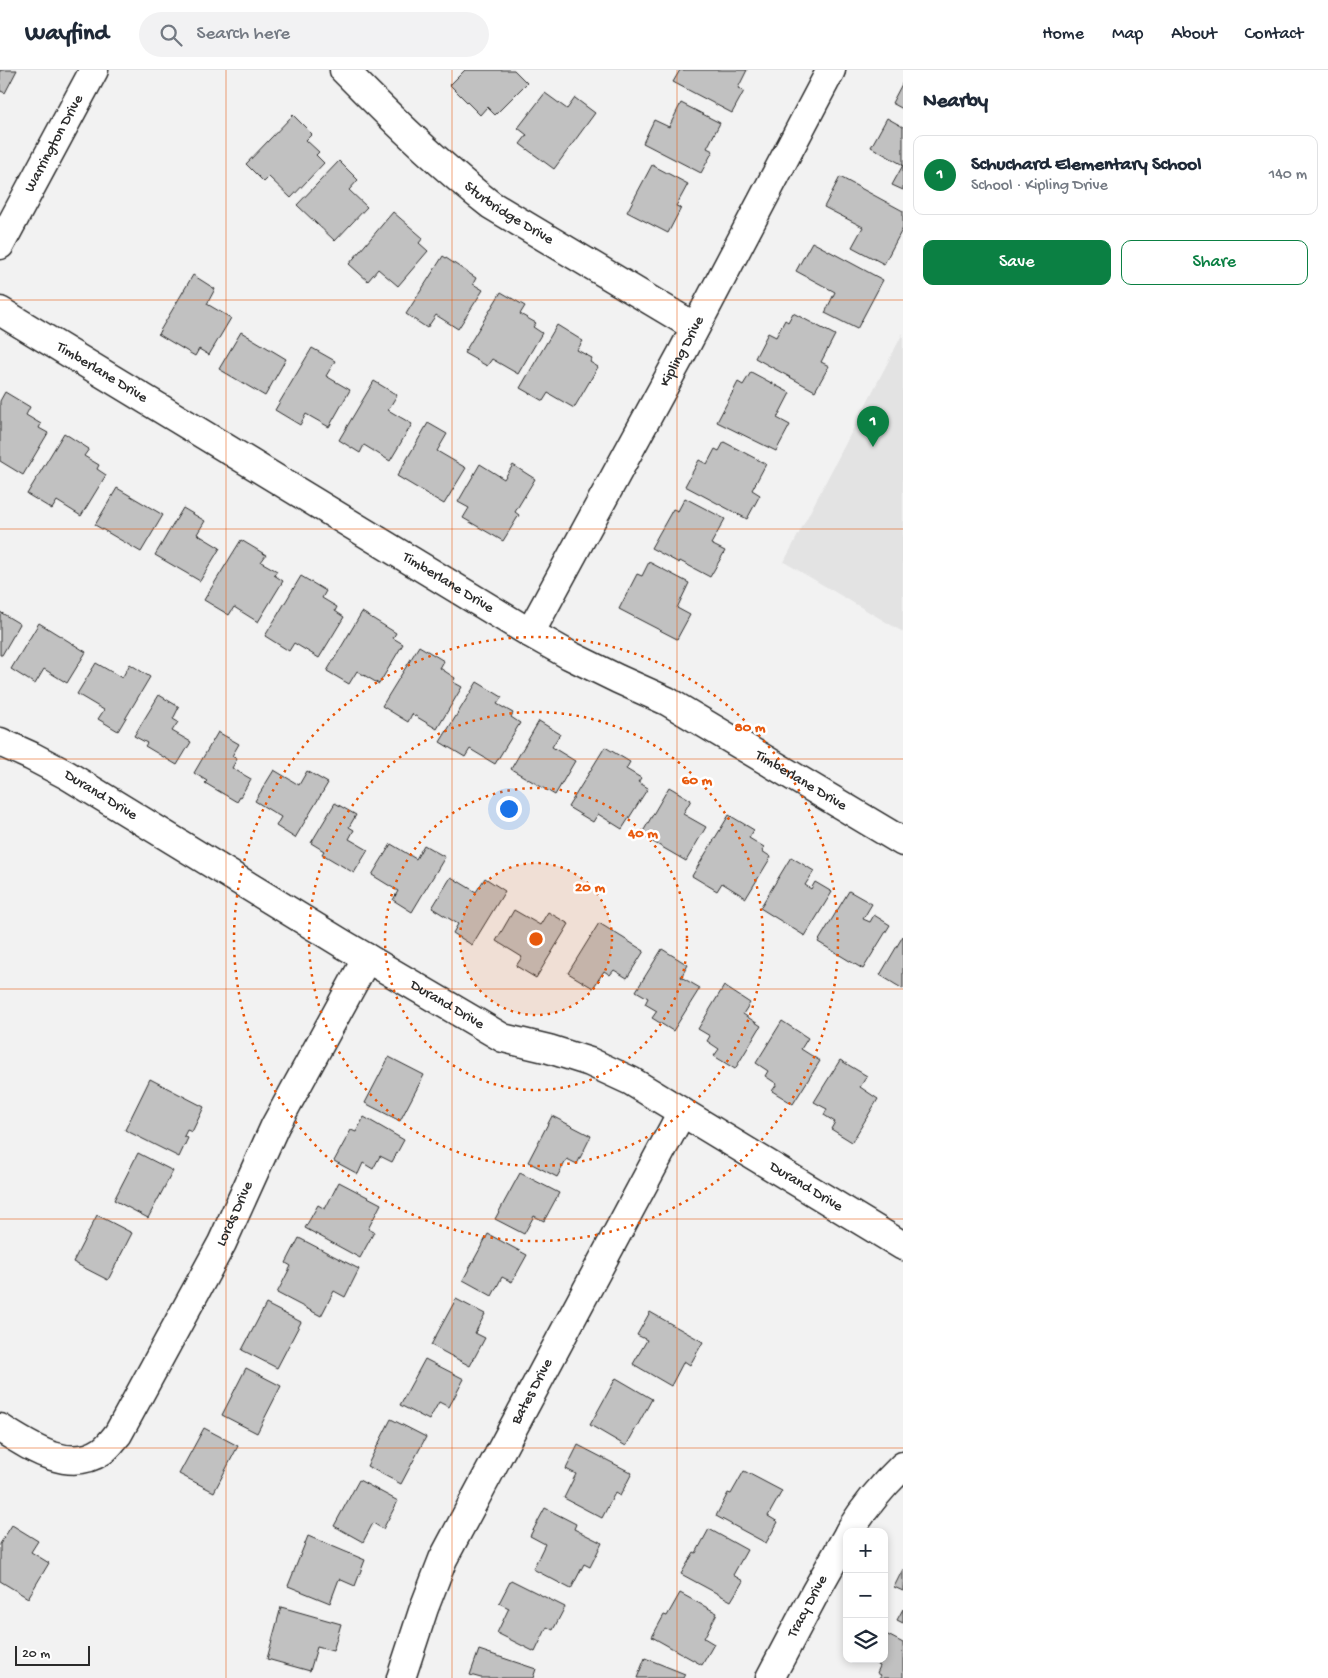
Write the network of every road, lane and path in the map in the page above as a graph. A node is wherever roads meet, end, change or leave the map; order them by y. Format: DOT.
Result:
graph roads {
  1 [pos="94,70"];
  2 [pos="344,70"];
  3 [pos="831,70"];
  4 [pos="0,245"];
  5 [pos="0,311"];
  6 [pos="695,328"];
  7 [pos="530,633"];
  8 [pos="0,742"];
  9 [pos="903,842"];
  10 [pos="367,958"];
  11 [pos="682,1112"];
  12 [pos="903,1246"];
  13 [pos="0,1428"];
  14 [pos="903,1466"];
  15 [pos="852,1528"];
  16 [pos="843,1543"];
  17 [pos="401,1678"];
  18 [pos="770,1678"];
  1 -- 4 [label="street, Warrington Drive"];
  2 -- 6 [label="street, Sturbridge Drive"];
  3 -- 6 [label="street, Kipling Drive"];
  5 -- 7 [label="street, Timberlane Drive"];
  6 -- 7 [label="street, Kipling Drive"];
  7 -- 9 [label="street, Timberlane Drive"];
  8 -- 10 [label="street, Durand Drive"];
  10 -- 11 [label="street, Durand Drive"];
  10 -- 13 [label="street, Lords Drive"];
  11 -- 12 [label="street, Durand Drive"];
  11 -- 17 [label="street, Bates Drive"];
  14 -- 15 [label="street"];
  16 -- 18 [label="street, Tracy Drive"];
}
